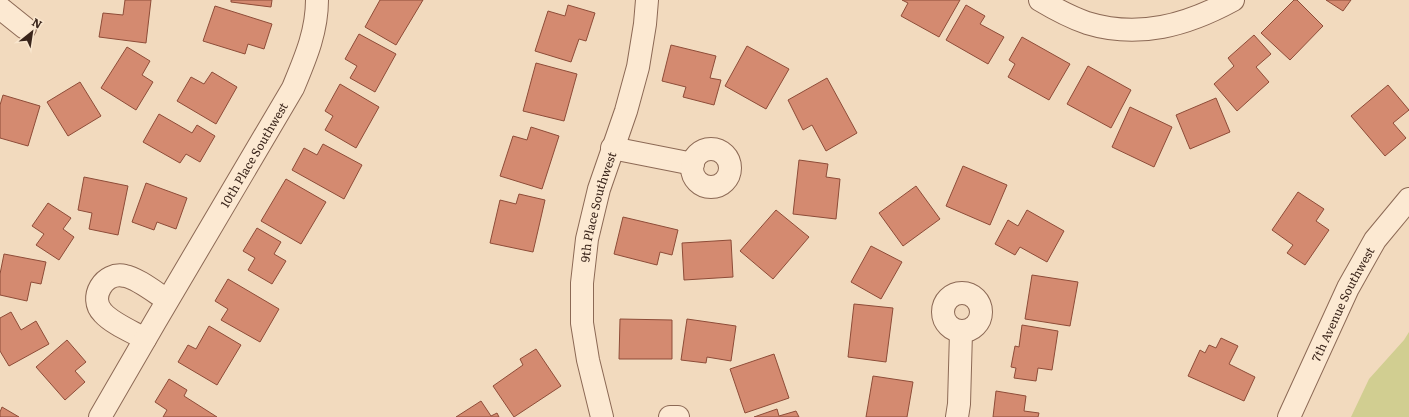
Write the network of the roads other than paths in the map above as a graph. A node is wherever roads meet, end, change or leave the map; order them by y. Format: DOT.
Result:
graph roads {
  1 [pos="317,0"];
  2 [pos="647,0"];
  3 [pos="1040,0"];
  4 [pos="1233,0"];
  5 [pos="0,8"];
  6 [pos="25,28"];
  7 [pos="612,148"];
  8 [pos="693,164"];
  9 [pos="1409,199"];
  10 [pos="167,300"];
  11 [pos="961,332"];
  12 [pos="145,339"];
  13 [pos="100,417"];
  14 [pos="602,417"];
  15 [pos="670,417"];
  16 [pos="678,417"];
  17 [pos="957,417"];
  18 [pos="1288,417"];
  1 -- 10 [label="street, 10th Place Southwest"];
  2 -- 7 [label="street, 9th Place Southwest"];
  3 -- 4 [label="street"];
  5 -- 6 [label="street"];
  7 -- 8 [label="street"];
  7 -- 14 [label="street, 9th Place Southwest"];
  9 -- 18 [label="street, 7th Avenue Southwest"];
  10 -- 12 [label="street, 10th Place Southwest"];
  10 -- 12 [label="street"];
  11 -- 17 [label="street"];
  12 -- 13 [label="street, 10th Place Southwest"];
  15 -- 16 [label="street"];
}
